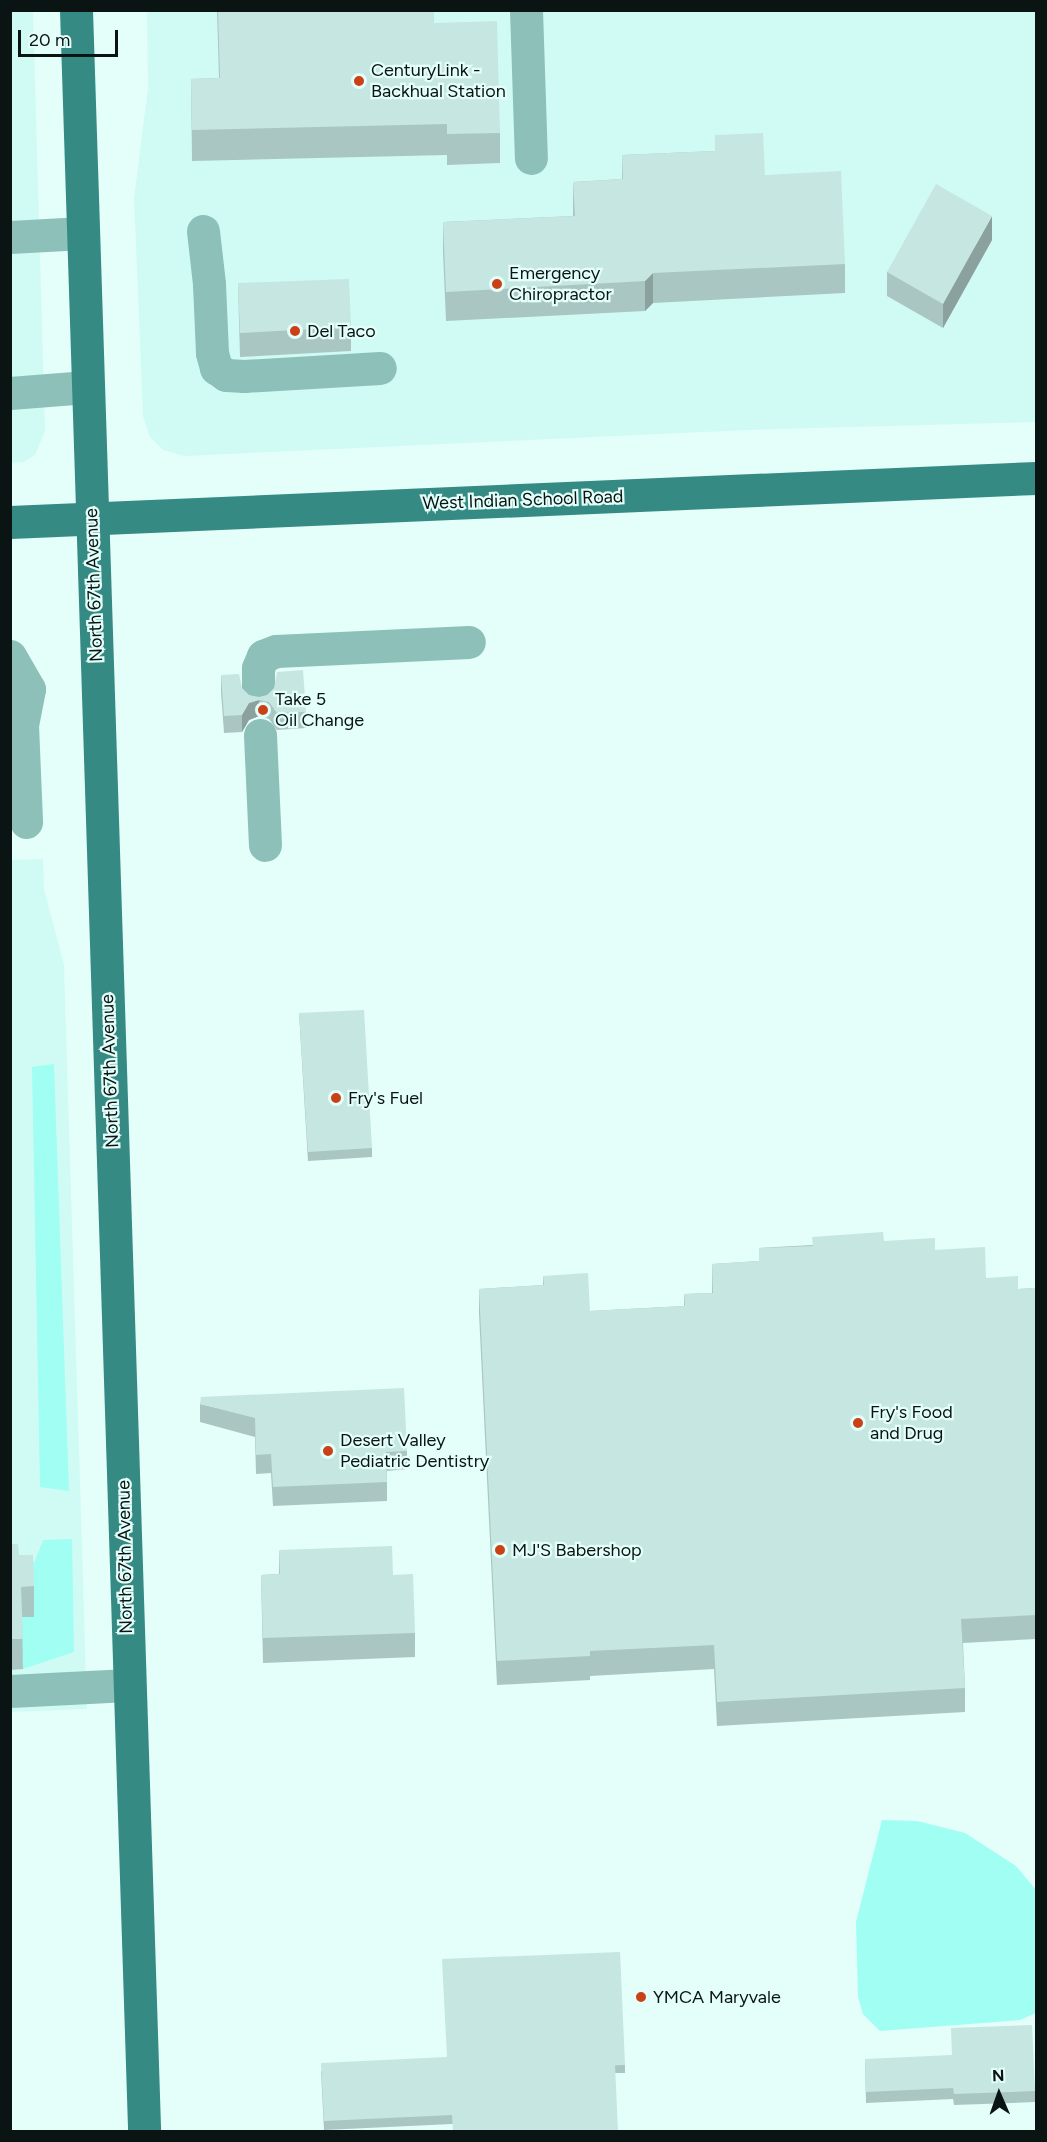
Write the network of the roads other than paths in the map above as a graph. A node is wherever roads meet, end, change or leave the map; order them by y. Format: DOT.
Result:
graph roads {
  1 [pos="76,10"];
  2 [pos="526,10"];
  3 [pos="531,158"];
  4 [pos="203,231"];
  5 [pos="83,233"];
  6 [pos="10,237"];
  7 [pos="380,368"];
  8 [pos="87,387"];
  9 [pos="10,393"];
  10 [pos="1036,478"];
  11 [pos="92,519"];
  12 [pos="10,522"];
  13 [pos="469,642"];
  14 [pos="10,656"];
  15 [pos="258,695"];
  16 [pos="16,725"];
  17 [pos="260,735"];
  18 [pos="26,822"];
  19 [pos="265,845"];
  20 [pos="128,1685"];
  21 [pos="10,1691"];
  22 [pos="144,2132"];
  1 -- 5 [label="main road, North 67th Avenue"];
  2 -- 3 [label="lane"];
  4 -- 7 [label="lane"];
  5 -- 6 [label="lane"];
  5 -- 8 [label="main road, North 67th Avenue"];
  8 -- 9 [label="lane"];
  8 -- 11 [label="main road, North 67th Avenue"];
  10 -- 11 [label="main road, West Indian School Road"];
  11 -- 12 [label="main road, West Indian School Road"];
  11 -- 20 [label="main road, North 67th Avenue"];
  13 -- 15 [label="lane"];
  14 -- 16 [label="lane"];
  16 -- 18 [label="lane"];
  17 -- 19 [label="lane"];
  20 -- 21 [label="lane"];
  20 -- 22 [label="main road, North 67th Avenue"];
}
